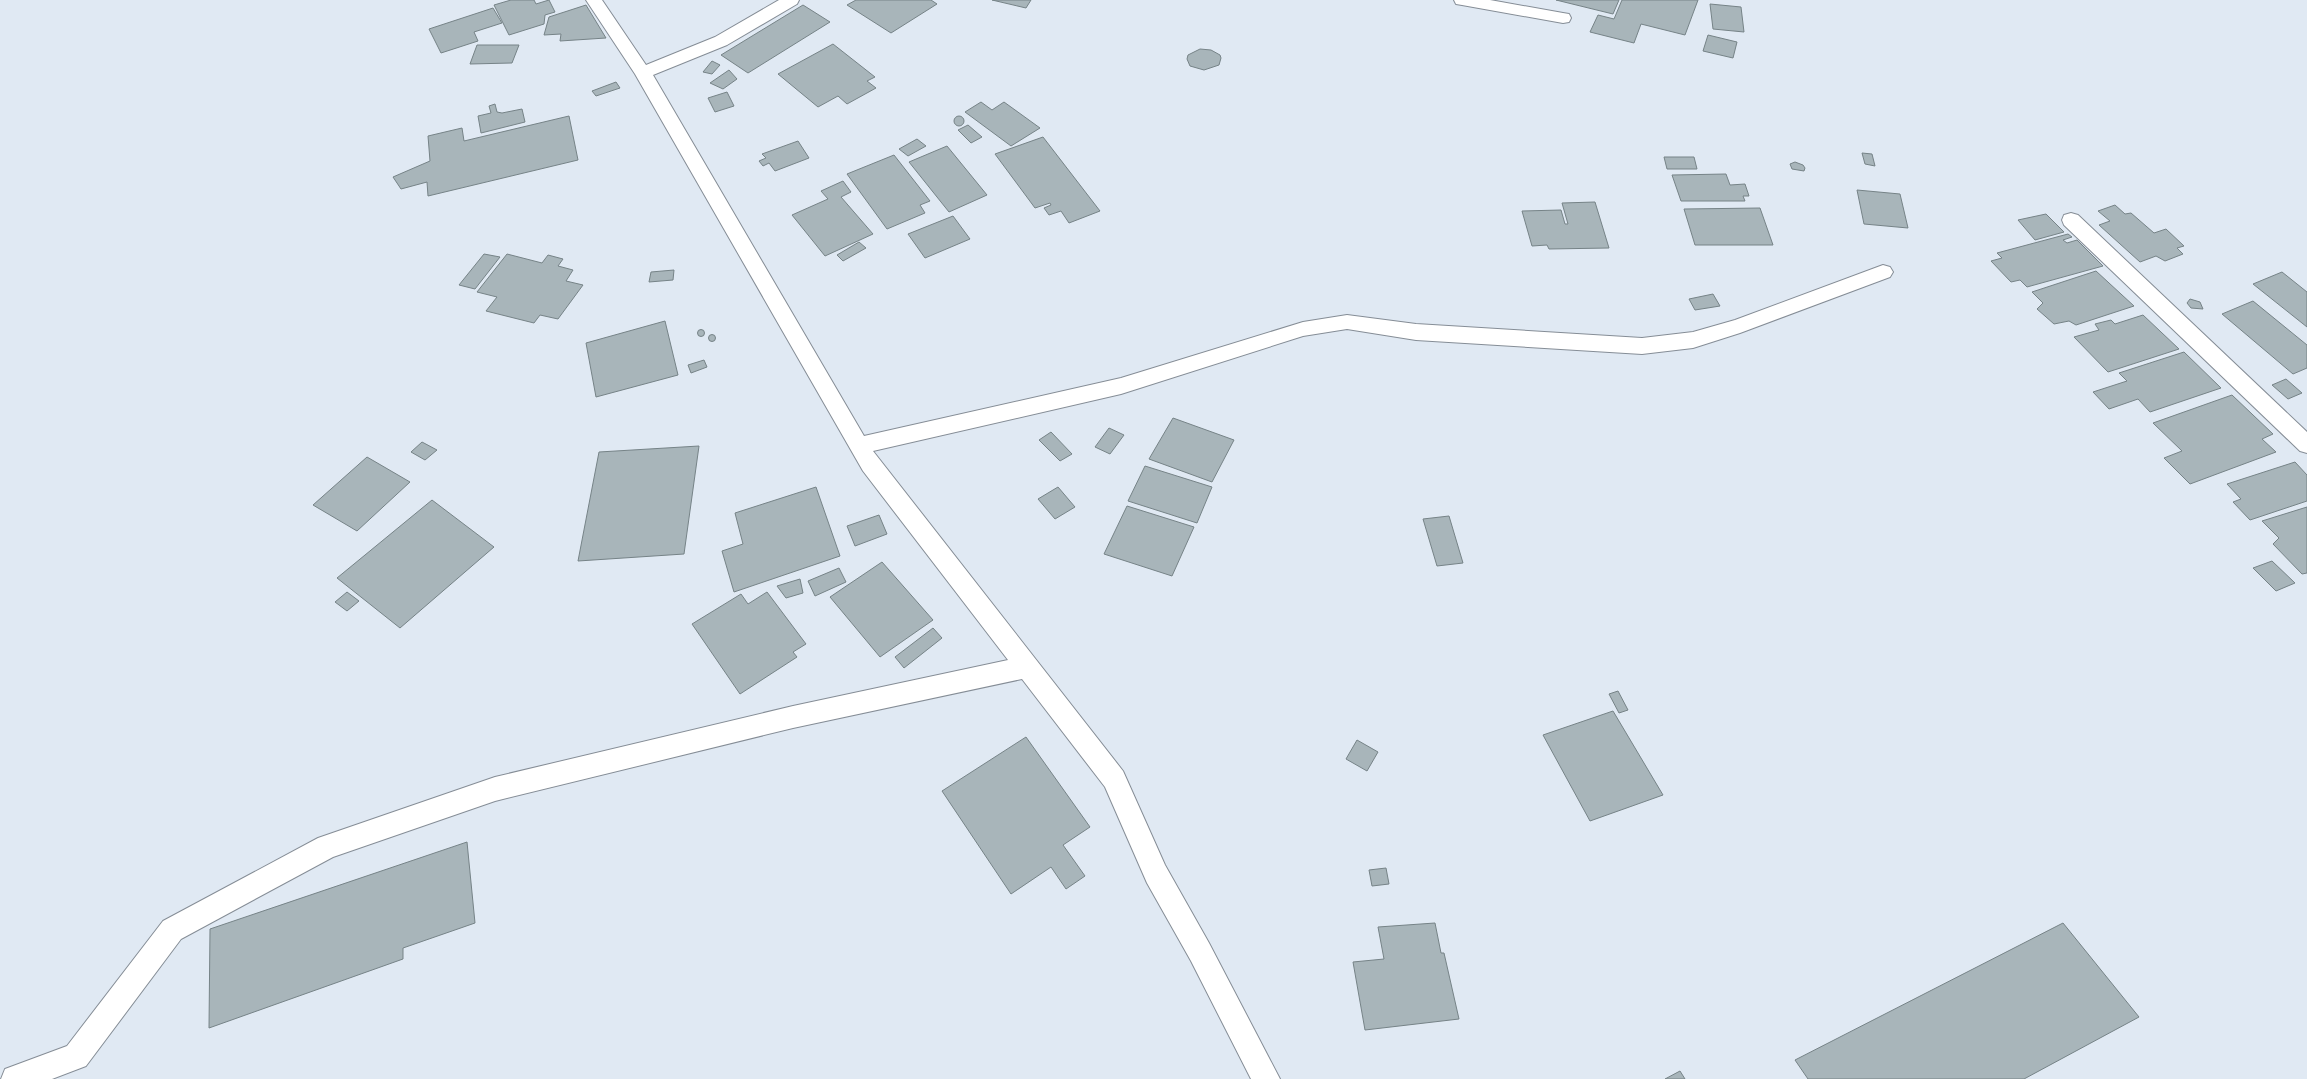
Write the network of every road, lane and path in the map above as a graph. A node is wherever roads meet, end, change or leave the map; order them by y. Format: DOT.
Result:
graph roads {
  1 [pos="594,0"];
  2 [pos="791,0"];
  3 [pos="1462,0"];
  4 [pos="1563,18"];
  5 [pos="643,73"];
  6 [pos="2071,220"];
  7 [pos="1883,272"];
  8 [pos="2307,445"];
  9 [pos="859,446"];
  10 [pos="1027,667"];
  11 [pos="15,1079"];
  12 [pos="1266,1079"];
  1 -- 5 [label="street"];
  2 -- 5 [label="street"];
  3 -- 4 [label="street"];
  5 -- 9 [label="street"];
  6 -- 8 [label="street"];
  7 -- 9 [label="street"];
  9 -- 10 [label="street"];
  10 -- 11 [label="street"];
  10 -- 12 [label="street"];
}
